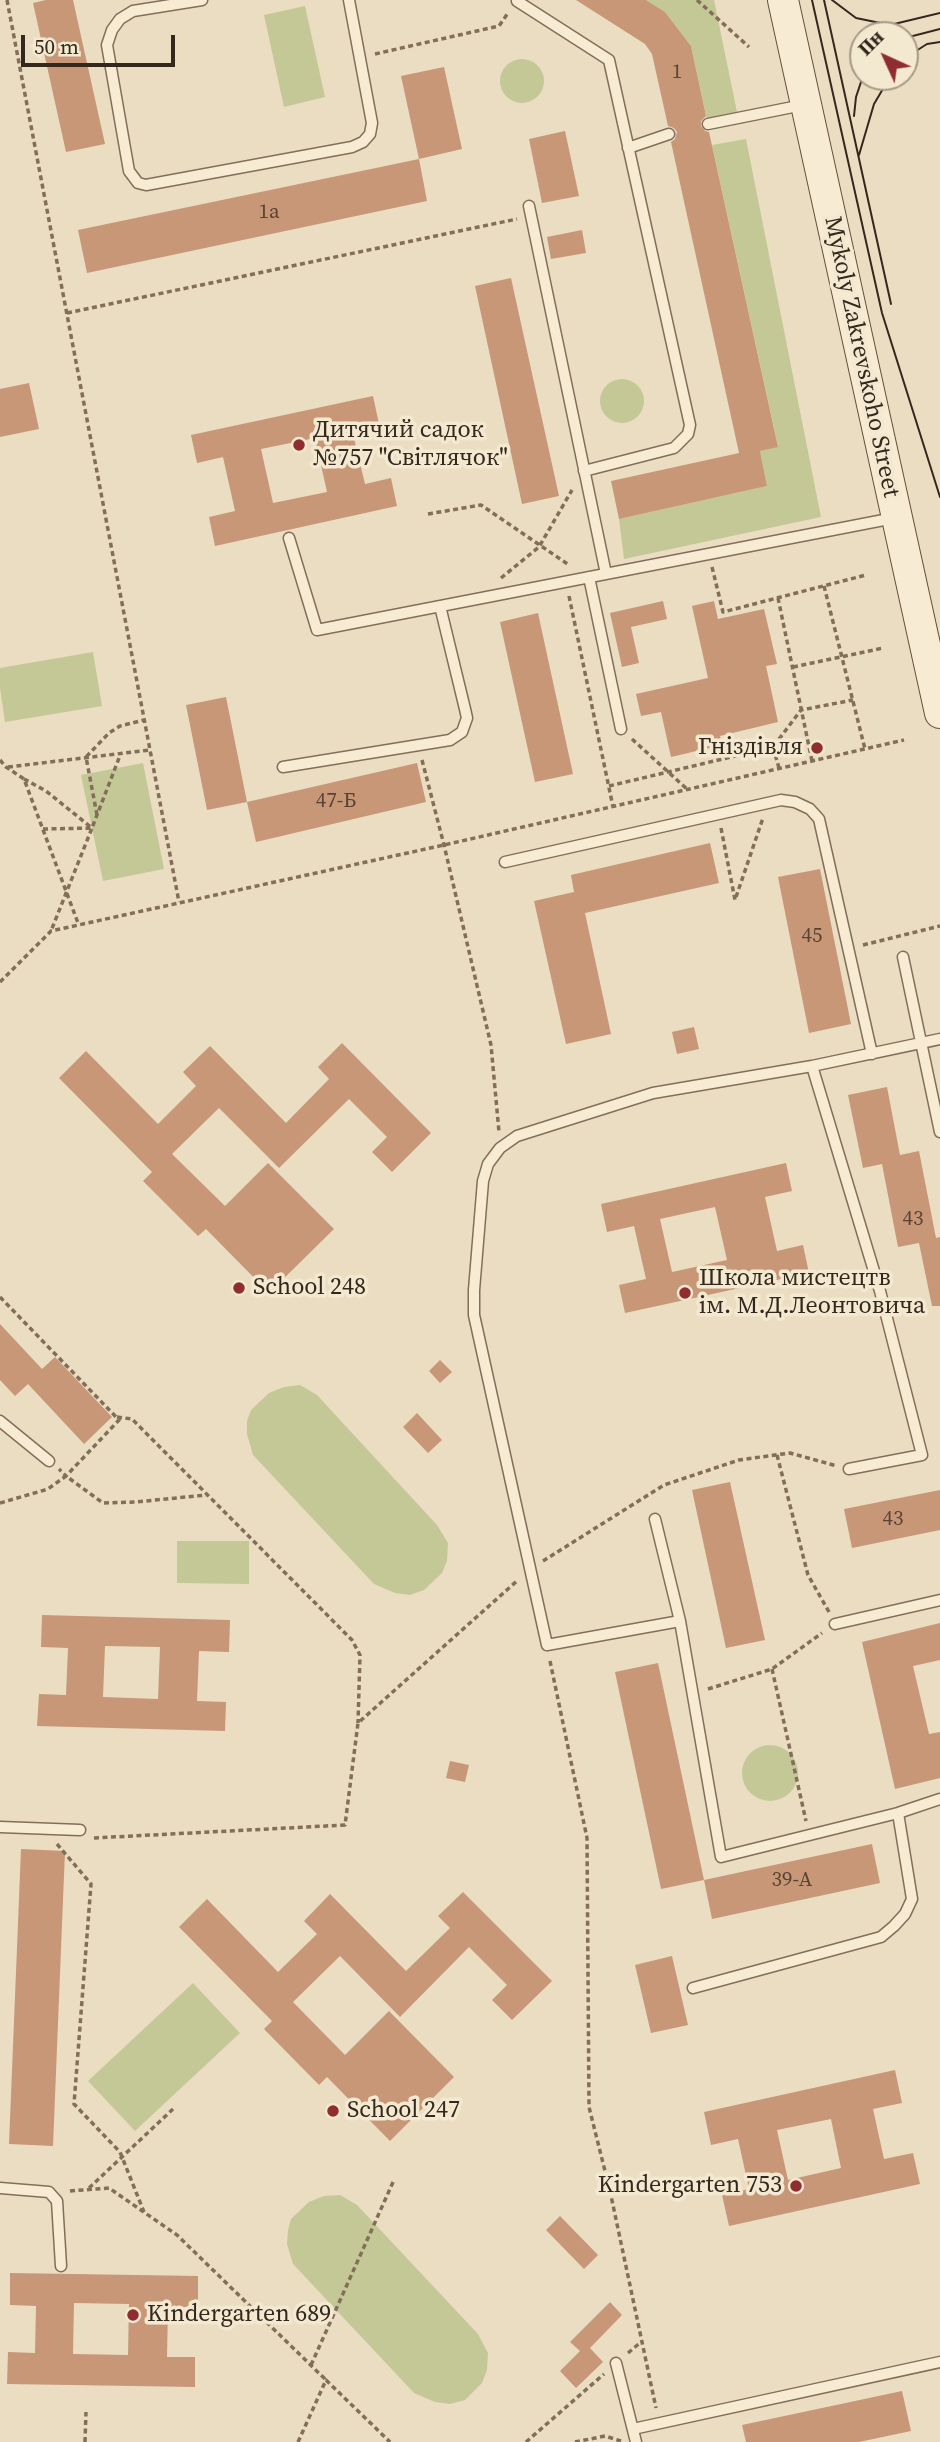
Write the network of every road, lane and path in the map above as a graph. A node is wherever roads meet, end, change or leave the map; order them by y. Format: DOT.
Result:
graph roads {
  1 [pos="7,0"];
  2 [pos="202,0"];
  3 [pos="349,0"];
  4 [pos="696,0"];
  5 [pos="783,0"];
  6 [pos="517,1"];
  7 [pos="749,47"];
  8 [pos="359,57"];
  9 [pos="806,105"];
  10 [pos="708,124"];
  11 [pos="670,134"];
  12 [pos="628,148"];
  13 [pos="530,211"];
  14 [pos="67,313"];
  15 [pos="584,471"];
  16 [pos="428,514"];
  17 [pos="897,517"];
  18 [pos="289,538"];
  19 [pos="539,547"];
  20 [pos="708,554"];
  21 [pos="606,574"];
  22 [pos="866,575"];
  23 [pos="589,577"];
  24 [pos="566,582"];
  25 [pos="824,586"];
  26 [pos="778,598"];
  27 [pos="475,599"];
  28 [pos="440,606"];
  29 [pos="883,648"];
  30 [pos="842,657"];
  31 [pos="793,667"];
  32 [pos="853,700"];
  33 [pos="802,710"];
  34 [pos="940,713"];
  35 [pos="594,717"];
  36 [pos="144,720"];
  37 [pos="621,729"];
  38 [pos="904,740"];
  39 [pos="417,745"];
  40 [pos="773,747"];
  41 [pos="865,749"];
  42 [pos="149,750"];
  43 [pos="121,753"];
  44 [pos="86,757"];
  45 [pos="0,760"];
  46 [pos="812,761"];
  47 [pos="6,767"];
  48 [pos="283,767"];
  49 [pos="779,769"];
  50 [pos="668,772"];
  51 [pos="24,779"];
  52 [pos="609,786"];
  53 [pos="688,790"];
  54 [pos="769,803"];
  55 [pos="613,807"];
  56 [pos="718,814"];
  57 [pos="97,815"];
  58 [pos="92,828"];
  59 [pos="43,829"];
  60 [pos="444,845"];
  61 [pos="505,862"];
  62 [pos="67,894"];
  63 [pos="178,902"];
  64 [pos="78,923"];
  65 [pos="940,926"];
  66 [pos="51,931"];
  67 [pos="848,949"];
  68 [pos="903,957"];
  69 [pos="0,982"];
  70 [pos="940,1039"];
  71 [pos="921,1043"];
  72 [pos="872,1054"];
  73 [pos="812,1066"];
  74 [pos="940,1132"];
  75 [pos="500,1148"];
  76 [pos="0,1297"];
  77 [pos="117,1417"];
  78 [pos="0,1421"];
  79 [pos="777,1455"];
  80 [pos="49,1461"];
  81 [pos="849,1469"];
  82 [pos="66,1476"];
  83 [pos="208,1495"];
  84 [pos="0,1503"];
  85 [pos="655,1519"];
  86 [pos="530,1569"];
  87 [pos="940,1600"];
  88 [pos="680,1621"];
  89 [pos="835,1624"];
  90 [pos="547,1645"];
  91 [pos="772,1669"];
  92 [pos="693,1694"];
  93 [pos="358,1723"];
  94 [pos="940,1799"];
  95 [pos="898,1813"];
  96 [pos="0,1827"];
  97 [pos="81,1834"];
  98 [pos="809,1835"];
  99 [pos="67,1839"];
  100 [pos="693,1988"];
  101 [pos="173,2109"];
  102 [pos="394,2180"];
  103 [pos="0,2188"];
  104 [pos="87,2190"];
  105 [pos="49,2192"];
  106 [pos="144,2212"];
  107 [pos="61,2266"];
  108 [pos="642,2342"];
  109 [pos="940,2362"];
  110 [pos="617,2363"];
  111 [pos="311,2365"];
  112 [pos="326,2380"];
  113 [pos="86,2412"];
  114 [pos="659,2423"];
  115 [pos="633,2429"];
  116 [pos="85,2442"];
  117 [pos="298,2442"];
  118 [pos="390,2442"];
  119 [pos="527,2442"];
  120 [pos="575,2442"];
  121 [pos="625,2442"];
  122 [pos="636,2442"];
  1 -- 14 [label="path"];
  2 -- 8 [label="lane"];
  3 -- 8 [label="lane"];
  4 -- 7 [label="path"];
  5 -- 9 [label="street, Mykoly Zakrevskoho Street"];
  6 -- 8 [label="path"];
  6 -- 12 [label="lane"];
  9 -- 10 [label="lane"];
  9 -- 17 [label="street, Mykoly Zakrevskoho Street"];
  11 -- 12 [label="lane"];
  12 -- 15 [label="lane"];
  13 -- 14 [label="path"];
  13 -- 15 [label="lane"];
  14 -- 36 [label="path"];
  15 -- 19 [label="path"];
  15 -- 21 [label="lane"];
  16 -- 19 [label="path"];
  17 -- 20 [label="lane"];
  17 -- 34 [label="street, Mykoly Zakrevskoho Street"];
  18 -- 28 [label="lane"];
  19 -- 23 [label="path"];
  19 -- 27 [label="path"];
  20 -- 21 [label="lane"];
  20 -- 26 [label="path"];
  21 -- 23 [label="lane"];
  22 -- 25 [label="path"];
  23 -- 24 [label="lane"];
  23 -- 37 [label="lane"];
  24 -- 27 [label="lane"];
  24 -- 35 [label="path"];
  25 -- 26 [label="path"];
  25 -- 30 [label="path"];
  26 -- 31 [label="path"];
  27 -- 28 [label="lane"];
  28 -- 39 [label="lane"];
  29 -- 30 [label="path"];
  30 -- 31 [label="path"];
  30 -- 32 [label="path"];
  31 -- 33 [label="path"];
  32 -- 33 [label="path"];
  32 -- 41 [label="path"];
  33 -- 40 [label="path"];
  33 -- 46 [label="path"];
  35 -- 37 [label="path"];
  35 -- 52 [label="path"];
  36 -- 42 [label="path"];
  36 -- 44 [label="path"];
  37 -- 50 [label="path"];
  38 -- 41 [label="path"];
  39 -- 48 [label="lane"];
  39 -- 60 [label="path"];
  40 -- 49 [label="path"];
  40 -- 50 [label="path"];
  41 -- 46 [label="path"];
  42 -- 43 [label="path"];
  42 -- 63 [label="path"];
  43 -- 44 [label="path"];
  43 -- 57 [label="path"];
  44 -- 47 [label="path"];
  44 -- 57 [label="path"];
  45 -- 47 [label="path"];
  46 -- 49 [label="path"];
  47 -- 51 [label="path"];
  49 -- 53 [label="path"];
  50 -- 52 [label="path"];
  50 -- 53 [label="path"];
  51 -- 58 [label="path"];
  51 -- 59 [label="path"];
  52 -- 55 [label="path"];
  53 -- 55 [label="path"];
  54 -- 56 [label="lane"];
  54 -- 56 [label="path"];
  54 -- 67 [label="lane"];
  55 -- 60 [label="path"];
  56 -- 61 [label="lane"];
  57 -- 58 [label="path"];
  58 -- 59 [label="path"];
  58 -- 62 [label="path"];
  59 -- 62 [label="path"];
  60 -- 63 [label="path"];
  60 -- 75 [label="path"];
  62 -- 64 [label="path"];
  62 -- 66 [label="path"];
  63 -- 64 [label="path"];
  64 -- 66 [label="path"];
  65 -- 67 [label="path"];
  66 -- 69 [label="path"];
  67 -- 72 [label="lane"];
  68 -- 71 [label="lane"];
  70 -- 71 [label="lane"];
  71 -- 72 [label="lane"];
  71 -- 74 [label="lane"];
  72 -- 73 [label="lane"];
  73 -- 75 [label="lane"];
  73 -- 81 [label="lane"];
  75 -- 86 [label="lane"];
  76 -- 77 [label="path"];
  77 -- 82 [label="path"];
  77 -- 83 [label="path"];
  78 -- 80 [label="lane"];
  79 -- 81 [label="path"];
  79 -- 86 [label="path"];
  79 -- 89 [label="path"];
  80 -- 82 [label="path"];
  82 -- 83 [label="path"];
  82 -- 84 [label="path"];
  83 -- 93 [label="path"];
  85 -- 88 [label="lane"];
  86 -- 90 [label="lane"];
  86 -- 93 [label="path"];
  87 -- 89 [label="lane"];
  88 -- 90 [label="lane"];
  88 -- 92 [label="lane"];
  89 -- 91 [label="path"];
  90 -- 108 [label="path"];
  91 -- 92 [label="path"];
  91 -- 98 [label="path"];
  92 -- 98 [label="lane"];
  93 -- 97 [label="path"];
  94 -- 95 [label="lane"];
  95 -- 98 [label="lane"];
  95 -- 100 [label="lane"];
  96 -- 97 [label="lane"];
  99 -- 106 [label="path"];
  101 -- 104 [label="path"];
  102 -- 111 [label="path"];
  103 -- 105 [label="lane"];
  104 -- 105 [label="path"];
  104 -- 106 [label="path"];
  105 -- 107 [label="lane"];
  106 -- 111 [label="path"];
  108 -- 110 [label="path"];
  108 -- 114 [label="path"];
  109 -- 114 [label="lane"];
  110 -- 115 [label="lane"];
  110 -- 119 [label="path"];
  111 -- 112 [label="path"];
  112 -- 117 [label="path"];
  112 -- 118 [label="path"];
  113 -- 116 [label="path"];
  114 -- 115 [label="lane"];
  115 -- 122 [label="lane"];
  120 -- 121 [label="path"];
}
